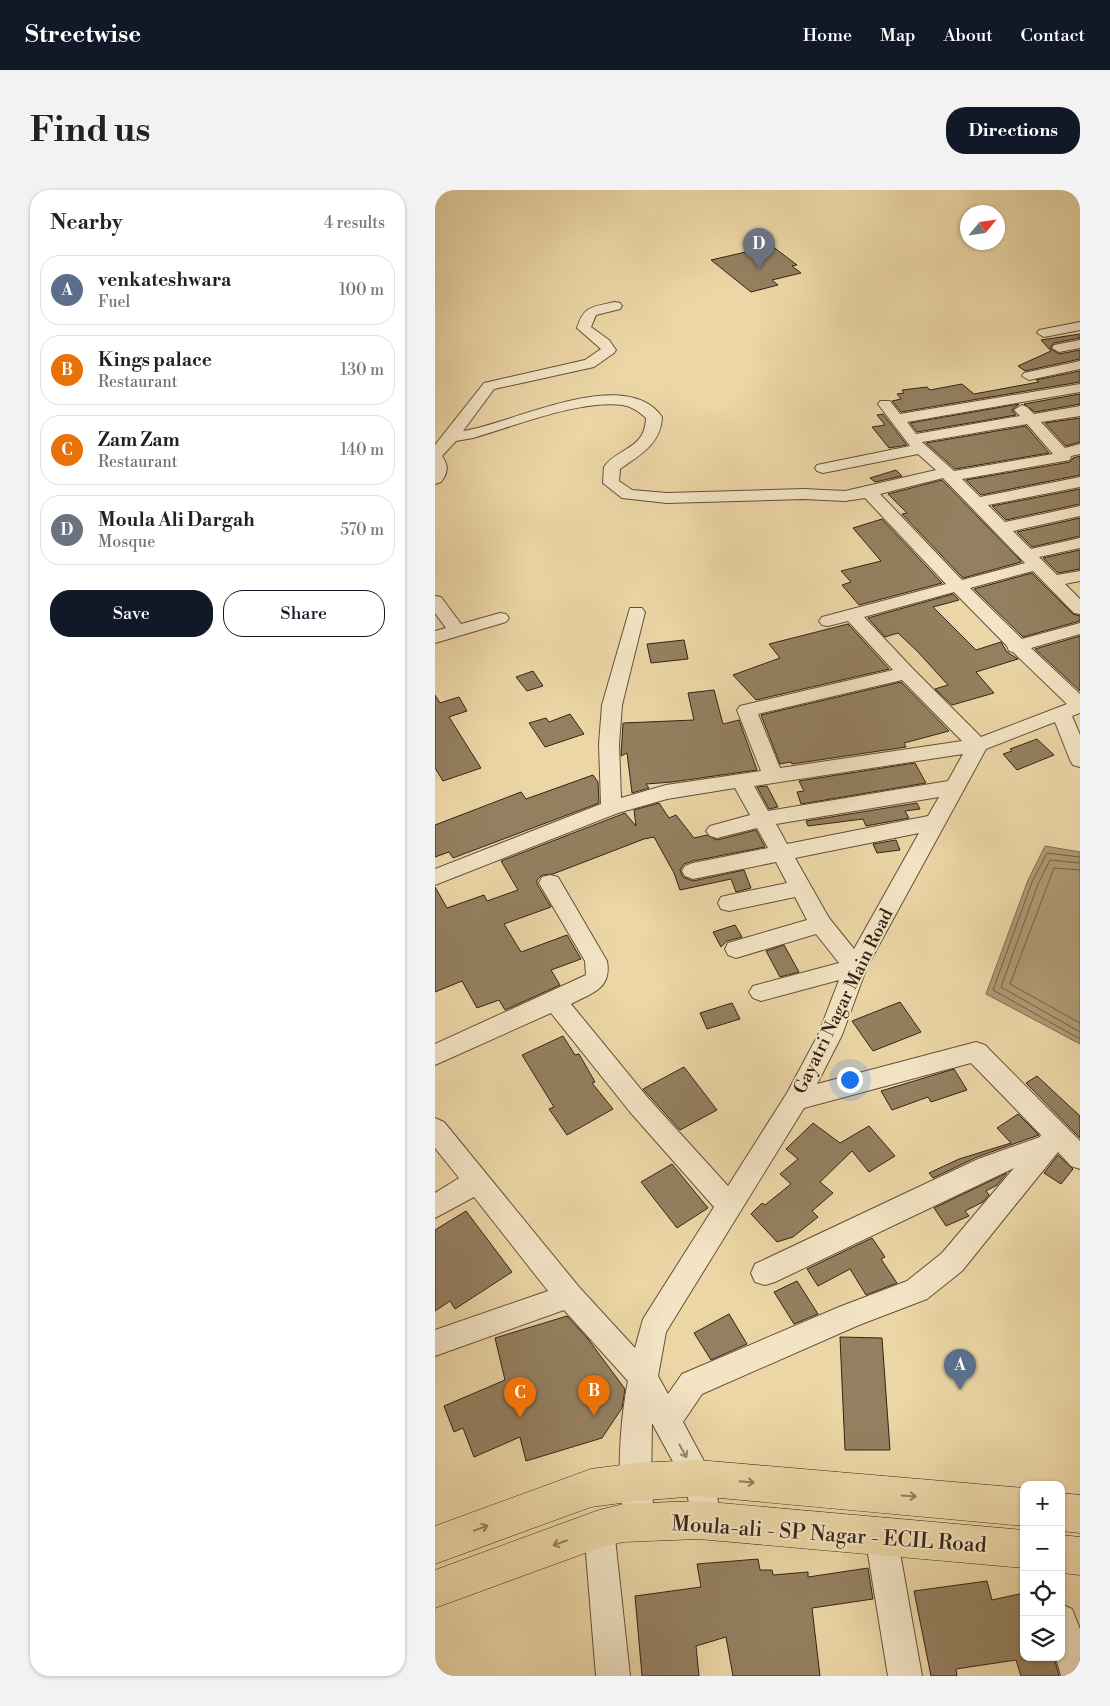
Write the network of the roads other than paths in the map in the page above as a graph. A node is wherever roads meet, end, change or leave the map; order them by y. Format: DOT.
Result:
graph roads {
  1 [pos="615,306"];
  2 [pos="1080,326"];
  3 [pos="1044,333"];
  4 [pos="1080,344"];
  5 [pos="1059,348"];
  6 [pos="1080,366"];
  7 [pos="1029,376"];
  8 [pos="1080,388"];
  9 [pos="1013,400"];
  10 [pos="885,404"];
  11 [pos="1080,411"];
  12 [pos="895,419"];
  13 [pos="1030,419"];
  14 [pos="1041,432"];
  15 [pos="451,437"];
  16 [pos="919,446"];
  17 [pos="1080,449"];
  18 [pos="435,453"];
  19 [pos="1061,453"];
  20 [pos="435,458"];
  21 [pos="823,468"];
  22 [pos="949,474"];
  23 [pos="435,479"];
  24 [pos="1080,482"];
  25 [pos="869,492"];
  26 [pos="978,502"];
  27 [pos="1080,511"];
  28 [pos="1002,528"];
  29 [pos="1080,543"];
  30 [pos="1031,560"];
  31 [pos="1080,576"];
  32 [pos="1053,581"];
  33 [pos="955,586"];
  34 [pos="435,601"];
  35 [pos="1080,609"];
  36 [pos="636,612"];
  37 [pos="851,613"];
  38 [pos="500,618"];
  39 [pos="828,621"];
  40 [pos="1080,628"];
  41 [pos="457,631"];
  42 [pos="435,637"];
  43 [pos="1016,646"];
  44 [pos="906,673"];
  45 [pos="1074,708"];
  46 [pos="977,745"];
  47 [pos="1080,760"];
  48 [pos="774,777"];
  49 [pos="742,782"];
  50 [pos="955,787"];
  51 [pos="611,808"];
  52 [pos="762,819"];
  53 [pos="936,822"];
  54 [pos="717,831"];
  55 [pos="781,853"];
  56 [pos="693,871"];
  57 [pos="435,877"];
  58 [pos="550,884"];
  59 [pos="799,888"];
  60 [pos="729,903"];
  61 [pos="821,924"];
  62 [pos="736,949"];
  63 [pos="856,967"];
  64 [pos="761,992"];
  65 [pos="555,1001"];
  66 [pos="435,1055"];
  67 [pos="795,1100"];
  68 [pos="435,1129"];
  69 [pos="1053,1140"];
  70 [pos="1080,1158"];
  71 [pos="478,1180"];
  72 [pos="729,1206"];
  73 [pos="435,1207"];
  74 [pos="765,1273"];
  75 [pos="569,1296"];
  76 [pos="435,1344"];
  77 [pos="643,1378"];
  78 [pos="666,1422"];
  79 [pos="698,1478"];
  80 [pos="637,1482"];
  81 [pos="1020,1507"];
  82 [pos="1065,1512"];
  83 [pos="1080,1514"];
  84 [pos="707,1520"];
  85 [pos="640,1523"];
  86 [pos="599,1529"];
  87 [pos="881,1536"];
  88 [pos="435,1545"];
  89 [pos="1020,1549"];
  90 [pos="1065,1554"];
  91 [pos="1080,1556"];
  92 [pos="435,1589"];
  93 [pos="1065,1633"];
  94 [pos="613,1676"];
  95 [pos="905,1676"];
  96 [pos="1078,1676"];
  1 -- 15 [label="street"];
  2 -- 3 [label="street"];
  4 -- 5 [label="street"];
  6 -- 7 [label="street"];
  8 -- 9 [label="street"];
  9 -- 12 [label="street"];
  9 -- 13 [label="street"];
  10 -- 12 [label="street"];
  11 -- 13 [label="street"];
  12 -- 16 [label="street"];
  13 -- 14 [label="street"];
  13 -- 16 [label="street"];
  14 -- 16 [label="street"];
  14 -- 19 [label="street"];
  15 -- 18 [label="street"];
  15 -- 25 [label="street"];
  16 -- 21 [label="street"];
  16 -- 22 [label="street"];
  17 -- 19 [label="street"];
  19 -- 22 [label="street"];
  20 -- 23 [label="street"];
  22 -- 25 [label="street"];
  22 -- 26 [label="street"];
  24 -- 26 [label="street"];
  25 -- 33 [label="street"];
  26 -- 28 [label="street"];
  27 -- 28 [label="street"];
  28 -- 30 [label="street"];
  29 -- 30 [label="street"];
  30 -- 32 [label="street"];
  30 -- 33 [label="street"];
  31 -- 32 [label="street"];
  32 -- 35 [label="street"];
  33 -- 37 [label="street"];
  33 -- 43 [label="street"];
  34 -- 41 [label="street"];
  36 -- 51 [label="street"];
  37 -- 39 [label="street"];
  37 -- 44 [label="street"];
  38 -- 41 [label="street"];
  40 -- 43 [label="street"];
  41 -- 42 [label="street"];
  43 -- 45 [label="street"];
  44 -- 46 [label="street"];
  44 -- 48 [label="street"];
  45 -- 46 [label="street"];
  45 -- 47 [label="street"];
  46 -- 48 [label="street"];
  46 -- 50 [label="street, Gayatri Nagar Main Road"];
  48 -- 49 [label="street"];
  49 -- 51 [label="street"];
  49 -- 52 [label="street"];
  50 -- 52 [label="street"];
  50 -- 53 [label="street, Gayatri Nagar Main Road"];
  51 -- 57 [label="street"];
  52 -- 54 [label="street"];
  52 -- 55 [label="street"];
  53 -- 55 [label="street"];
  53 -- 63 [label="street, Gayatri Nagar Main Road"];
  55 -- 56 [label="street"];
  55 -- 59 [label="street"];
  58 -- 65 [label="street"];
  59 -- 60 [label="street"];
  59 -- 61 [label="street"];
  61 -- 62 [label="street"];
  61 -- 63 [label="street"];
  63 -- 64 [label="street"];
  63 -- 67 [label="street, Gayatri Nagar Main Road"];
  65 -- 66 [label="street"];
  65 -- 72 [label="street"];
  67 -- 69 [label="street"];
  67 -- 72 [label="street, Gayatri Nagar Main Road"];
  68 -- 71 [label="street"];
  69 -- 70 [label="street"];
  69 -- 74 [label="street"];
  69 -- 78 [label="street"];
  71 -- 73 [label="street"];
  71 -- 75 [label="street"];
  72 -- 77 [label="street, Gayatri Nagar Main Road"];
  75 -- 76 [label="street"];
  75 -- 77 [label="street"];
  77 -- 78 [label="street"];
  77 -- 80 [label="street, Gayatri Nagar Main Road"];
  78 -- 79 [label="street, one-way"];
  79 -- 80 [label="main road"];
  79 -- 81 [label="main road, one-way"];
  79 -- 84 [label="street"];
  80 -- 85 [label="street, Gayatri Nagar Main Road"];
  88 -- 80 [label="main road, one-way"];
  82 -- 83 [label="main road"];
  84 -- 85 [label="main road, Moula-ali - SP Nagar - ECIL Road"];
  84 -- 87 [label="main road, Moula-ali - SP Nagar - ECIL Road"];
  85 -- 86 [label="main road, Moula-ali - SP Nagar - ECIL Road"];
  86 -- 92 [label="main road, Moula-ali - SP Nagar - ECIL Road, one-way"];
  86 -- 94 [label="street"];
  87 -- 89 [label="main road, Moula-ali - SP Nagar - ECIL Road"];
  87 -- 95 [label="street"];
  90 -- 91 [label="main road"];
  93 -- 96 [label="street"];
}
